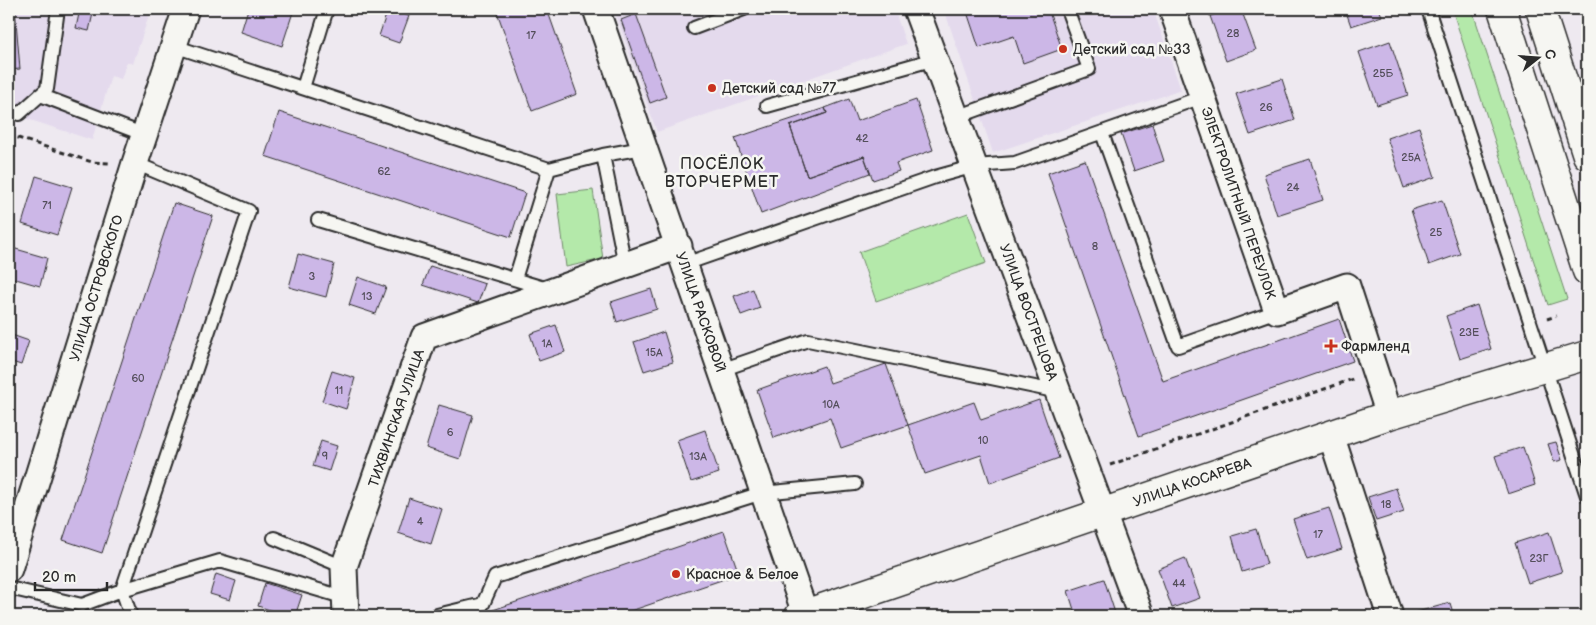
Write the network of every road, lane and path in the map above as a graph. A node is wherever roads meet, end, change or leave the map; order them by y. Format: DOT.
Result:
graph roads {
  1 [pos="58,9"];
  2 [pos="186,9"];
  3 [pos="327,9"];
  4 [pos="596,9"];
  5 [pos="744,9"];
  6 [pos="916,9"];
  7 [pos="1067,9"];
  8 [pos="1172,9"];
  9 [pos="1428,9"];
  10 [pos="1502,9"];
  11 [pos="1540,9"];
  12 [pos="694,28"];
  13 [pos="174,46"];
  14 [pos="935,59"];
  15 [pos="303,88"];
  16 [pos="40,95"];
  17 [pos="1202,97"];
  18 [pos="767,106"];
  19 [pos="9,110"];
  20 [pos="957,118"];
  21 [pos="1102,133"];
  22 [pos="9,135"];
  23 [pos="145,135"];
  24 [pos="643,148"];
  25 [pos="1587,154"];
  26 [pos="603,155"];
  27 [pos="135,163"];
  28 [pos="975,166"];
  29 [pos="549,169"];
  30 [pos="318,220"];
  31 [pos="682,255"];
  32 [pos="625,265"];
  33 [pos="1587,271"];
  34 [pos="515,280"];
  35 [pos="553,291"];
  36 [pos="1277,311"];
  37 [pos="1587,356"];
  38 [pos="1545,369"];
  39 [pos="721,370"];
  40 [pos="1375,371"];
  41 [pos="1059,392"];
  42 [pos="1582,404"];
  43 [pos="1389,414"];
  44 [pos="1587,418"];
  45 [pos="1331,434"];
  46 [pos="1089,473"];
  47 [pos="855,484"];
  48 [pos="762,493"];
  49 [pos="1587,496"];
  50 [pos="1103,512"];
  51 [pos="274,538"];
  52 [pos="344,567"];
  53 [pos="9,569"];
  54 [pos="9,588"];
  55 [pos="122,590"];
  56 [pos="346,607"];
  57 [pos="131,616"];
  58 [pos="435,616"];
  59 [pos="803,616"];
  60 [pos="1141,616"];
  61 [pos="1390,616"];
  1 -- 16 [label="lane"];
  2 -- 13 [label="street, УЛИЦА ОСТРОВСКОГО"];
  3 -- 15 [label="lane"];
  4 -- 24 [label="street, УЛИЦА РАСКОВОЙ"];
  5 -- 12 [label="lane"];
  6 -- 14 [label="street, УЛИЦА ВОСТРЕЦОВА"];
  7 -- 20 [label="lane"];
  8 -- 17 [label="street, ЭЛЕКТРОЛИТНЫЙ ПЕРЕУЛОК"];
  9 -- 38 [label="lane"];
  10 -- 33 [label="street"];
  11 -- 25 [label="street"];
  13 -- 15 [label="lane"];
  13 -- 23 [label="street, УЛИЦА ОСТРОВСКОГО"];
  14 -- 18 [label="lane"];
  14 -- 20 [label="street, УЛИЦА ВОСТРЕЦОВА"];
  15 -- 29 [label="lane"];
  16 -- 19 [label="lane"];
  16 -- 23 [label="lane"];
  17 -- 21 [label="lane"];
  17 -- 36 [label="street, ЭЛЕКТРОЛИТНЫЙ ПЕРЕУЛОК"];
  20 -- 28 [label="street, УЛИЦА ВОСТРЕЦОВА"];
  21 -- 28 [label="lane"];
  21 -- 36 [label="lane"];
  22 -- 27 [label="path"];
  23 -- 27 [label="street, УЛИЦА ОСТРОВСКОГО"];
  24 -- 26 [label="lane"];
  24 -- 31 [label="street, УЛИЦА РАСКОВОЙ"];
  26 -- 29 [label="lane"];
  26 -- 32 [label="lane"];
  27 -- 53 [label="street, УЛИЦА ОСТРОВСКОГО"];
  27 -- 55 [label="lane"];
  28 -- 31 [label="lane"];
  28 -- 41 [label="street, УЛИЦА ВОСТРЕЦОВА"];
  29 -- 34 [label="lane"];
  30 -- 34 [label="lane"];
  31 -- 32 [label="street, ТИХВИНСКАЯ УЛИЦА"];
  31 -- 39 [label="street, УЛИЦА РАСКОВОЙ"];
  32 -- 35 [label="street, ТИХВИНСКАЯ УЛИЦА"];
  34 -- 35 [label="lane"];
  35 -- 52 [label="street, ТИХВИНСКАЯ УЛИЦА"];
  36 -- 40 [label="street, ЭЛЕКТРОЛИТНЫЙ ПЕРЕУЛОК"];
  37 -- 38 [label="street, УЛИЦА КОСАРЕВА"];
  38 -- 43 [label="street, УЛИЦА КОСАРЕВА"];
  38 -- 49 [label="lane"];
  39 -- 41 [label="lane"];
  39 -- 48 [label="street, УЛИЦА РАСКОВОЙ"];
  40 -- 43 [label="street, ЭЛЕКТРОЛИТНЫЙ ПЕРЕУЛОК"];
  40 -- 46 [label="path"];
  41 -- 46 [label="street, УЛИЦА ВОСТРЕЦОВА"];
  42 -- 44 [label="path"];
  43 -- 45 [label="street, УЛИЦА КОСАРЕВА"];
  45 -- 50 [label="street, УЛИЦА КОСАРЕВА"];
  45 -- 61 [label="street"];
  46 -- 50 [label="street, УЛИЦА ВОСТРЕЦОВА"];
  47 -- 48 [label="lane"];
  48 -- 58 [label="lane"];
  48 -- 59 [label="street, УЛИЦА РАСКОВОЙ"];
  50 -- 59 [label="street, УЛИЦА КОСАРЕВА"];
  50 -- 60 [label="street, УЛИЦА ВОСТРЕЦОВА"];
  51 -- 52 [label="lane"];
  52 -- 56 [label="street, ТИХВИНСКАЯ УЛИЦА"];
  54 -- 55 [label="lane"];
  55 -- 56 [label="lane"];
  55 -- 57 [label="lane"];
}
